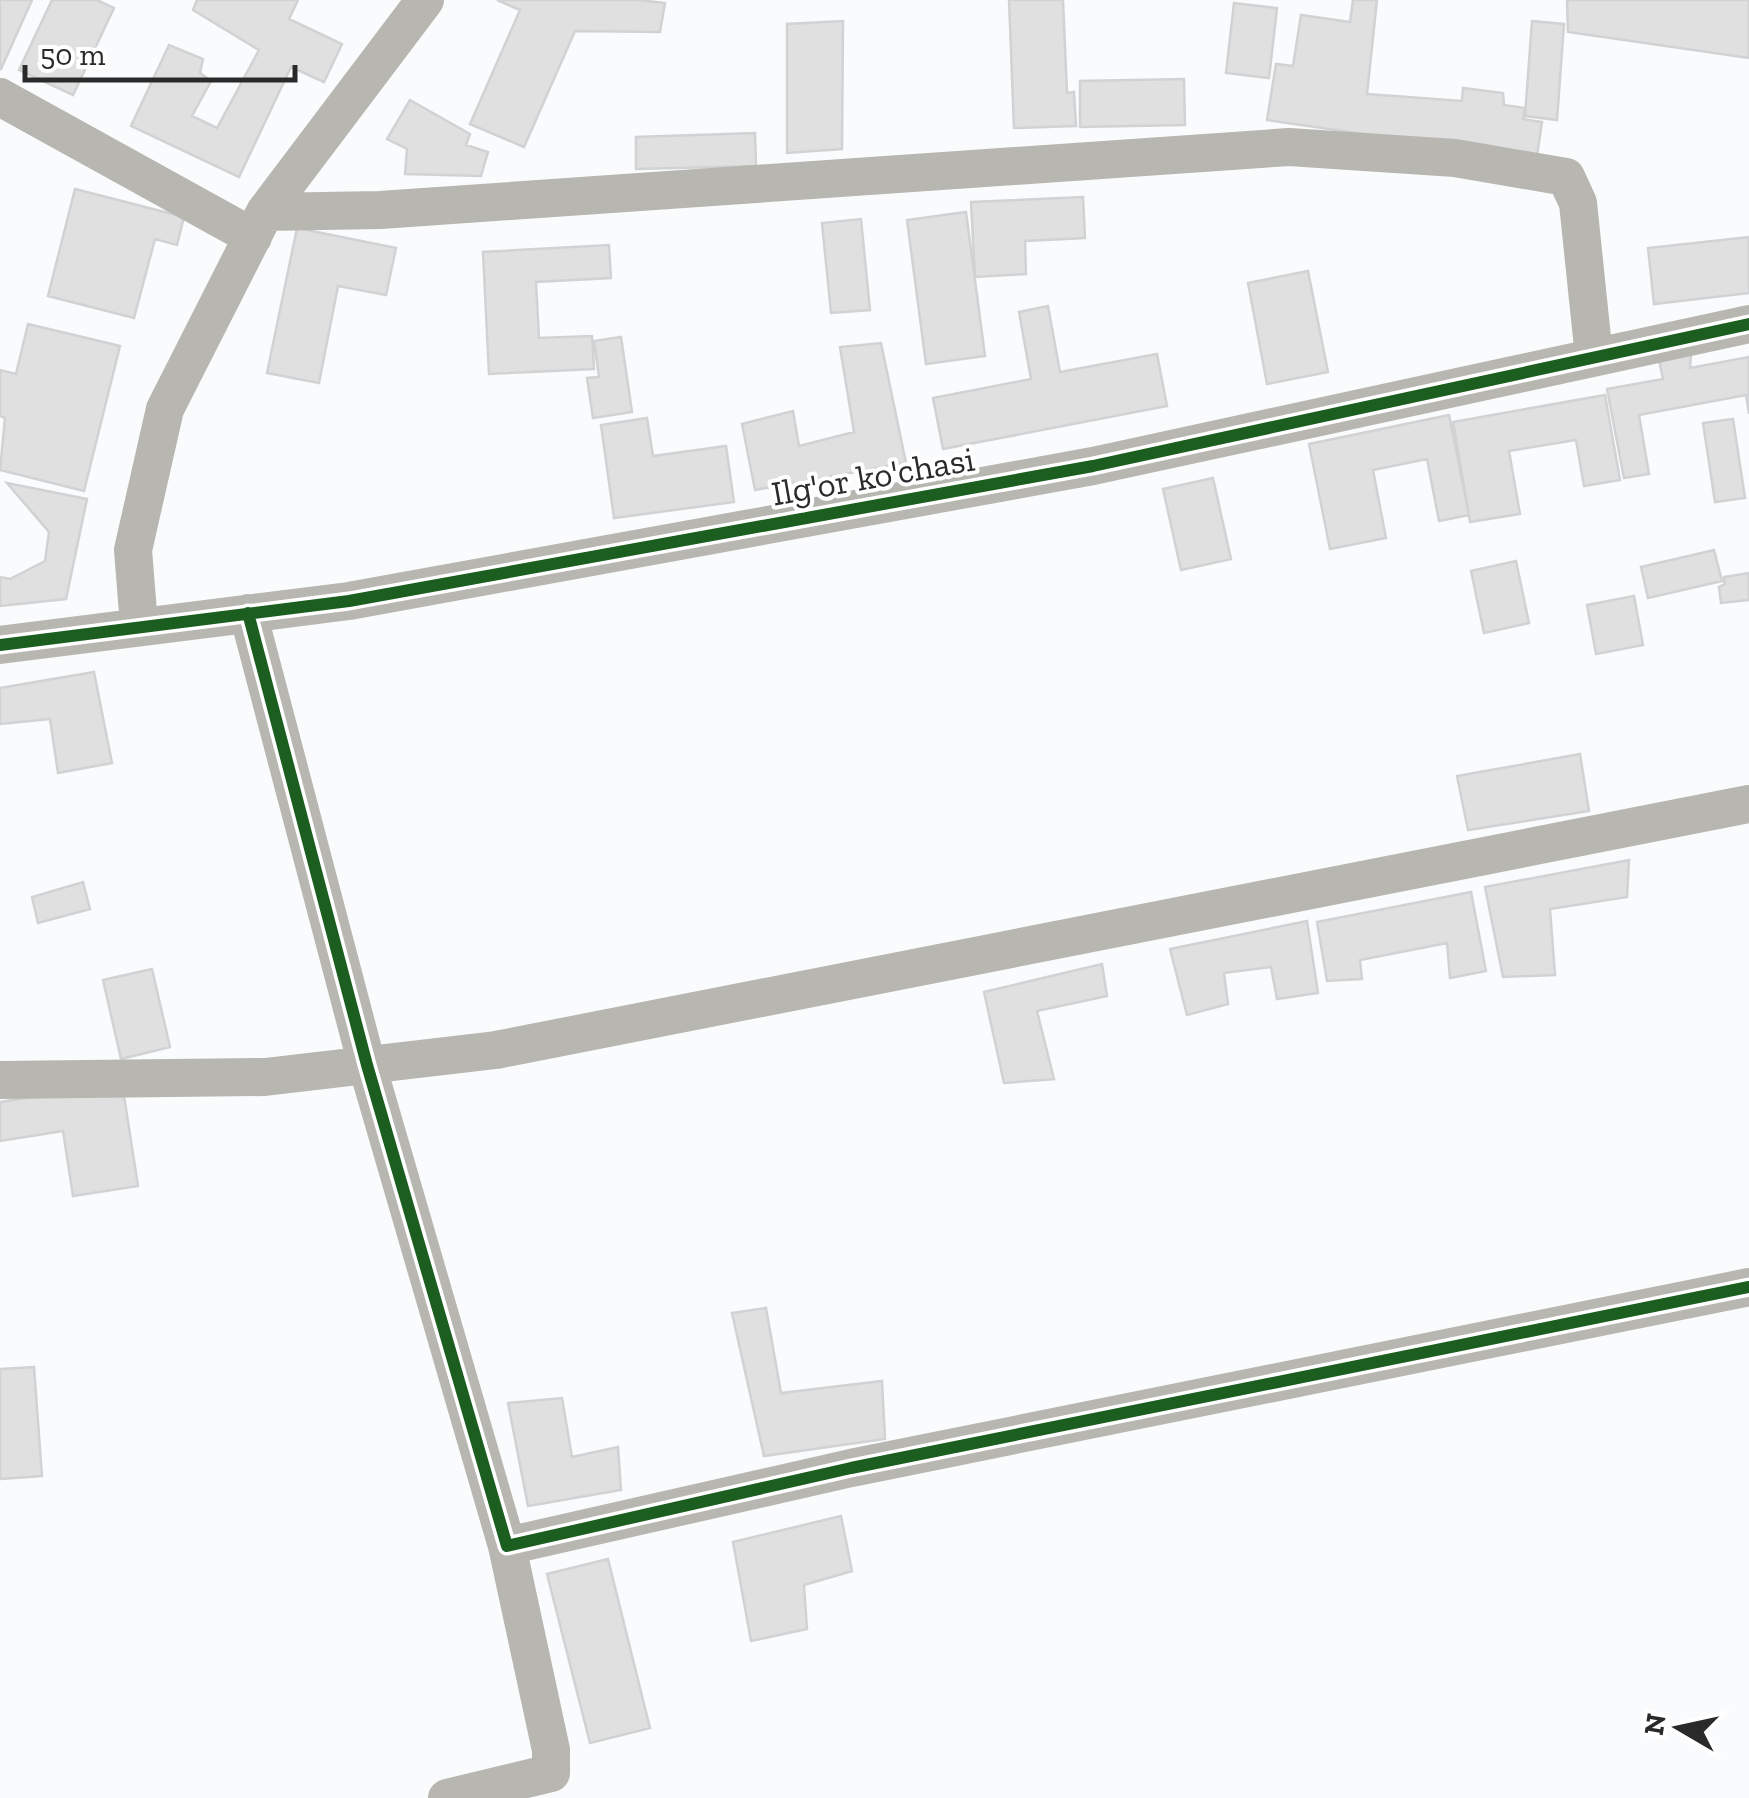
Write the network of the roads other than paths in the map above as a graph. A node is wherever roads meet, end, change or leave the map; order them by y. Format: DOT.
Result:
graph roads {
  1 [pos="426,0"];
  2 [pos="0,97"];
  3 [pos="259,225"];
  4 [pos="1749,324"];
  5 [pos="1594,357"];
  6 [pos="248,612"];
  7 [pos="139,625"];
  8 [pos="0,645"];
  9 [pos="1749,804"];
  10 [pos="367,1065"];
  11 [pos="0,1080"];
  12 [pos="1749,1287"];
  13 [pos="506,1546"];
  14 [pos="447,1798"];
  1 -- 3 [label="street"];
  2 -- 3 [label="street"];
  3 -- 5 [label="street"];
  3 -- 7 [label="street"];
  4 -- 5 [label="street, Ilg'or ko'chasi"];
  5 -- 6 [label="street, Ilg'or ko'chasi"];
  6 -- 7 [label="street, Ilg'or ko'chasi"];
  6 -- 10 [label="street"];
  7 -- 8 [label="street, Ilg'or ko'chasi"];
  9 -- 10 [label="street"];
  10 -- 11 [label="street"];
  10 -- 13 [label="street"];
  12 -- 13 [label="street"];
  13 -- 14 [label="street"];
}
